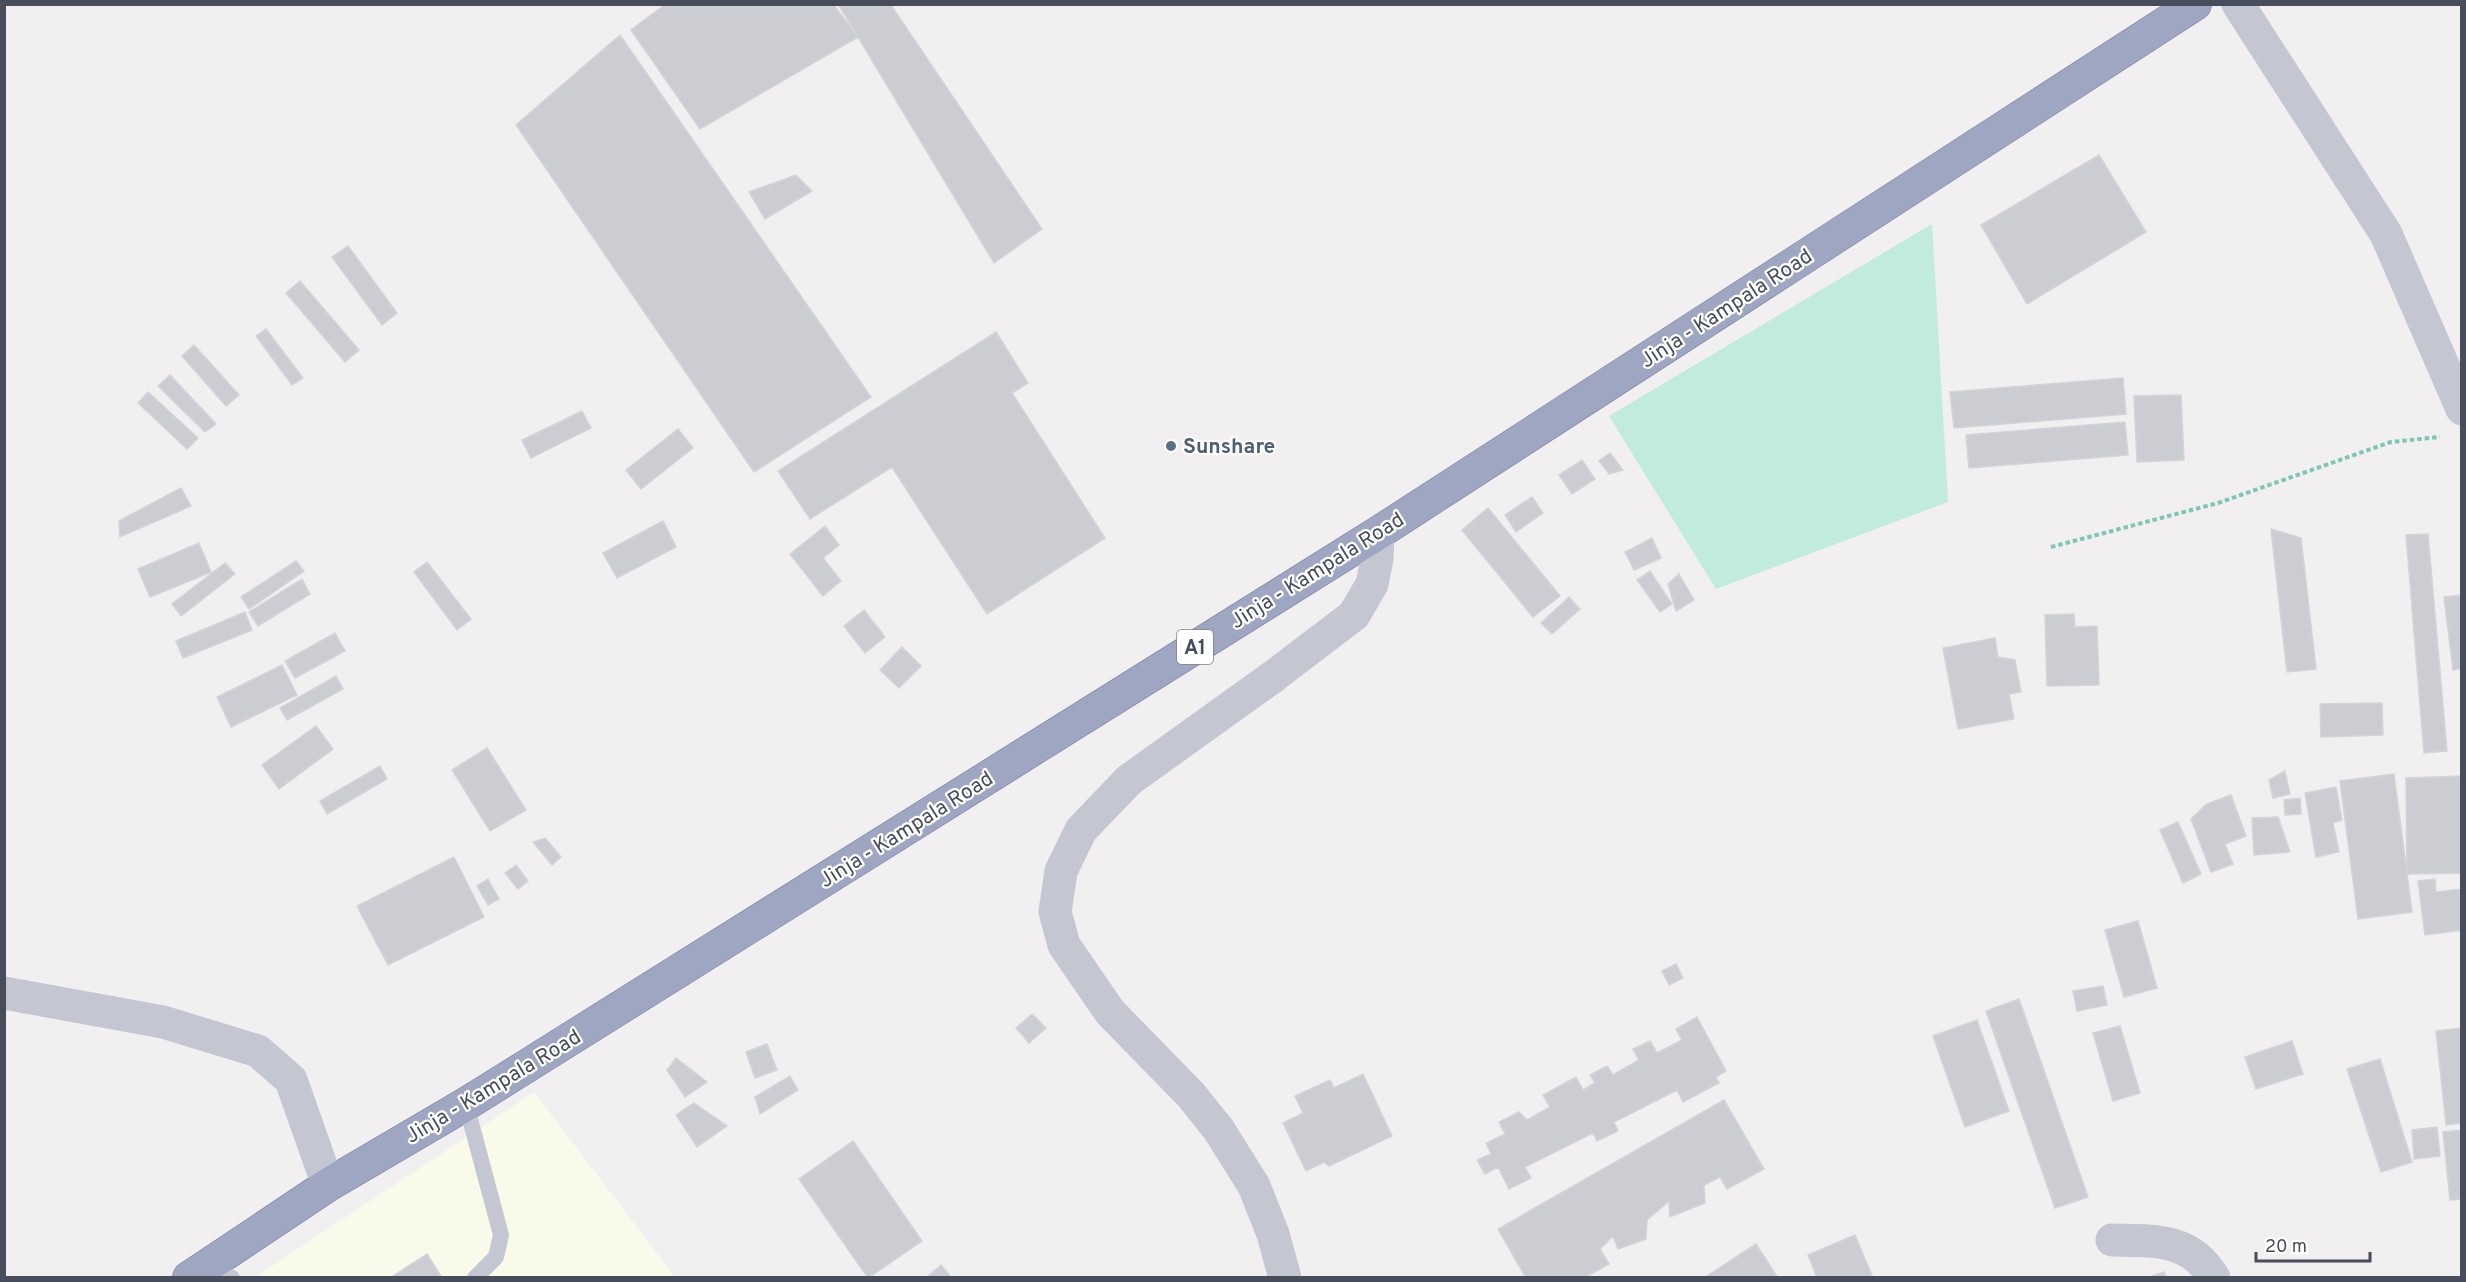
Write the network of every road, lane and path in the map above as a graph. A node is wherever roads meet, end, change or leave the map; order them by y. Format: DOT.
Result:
graph roads {
  1 [pos="2195,4"];
  2 [pos="2238,4"];
  3 [pos="2456,422"];
  4 [pos="1378,533"];
  5 [pos="2051,547"];
  6 [pos="4,993"];
  7 [pos="466,1104"];
  8 [pos="328,1185"];
  9 [pos="2112,1240"];
  10 [pos="209,1274"];
  11 [pos="475,1278"];
  12 [pos="1285,1278"];
  13 [pos="2214,1278"];
  1 -- 4 [label="highway, Jinja - Kampala Road / A1"];
  2 -- 3 [label="street"];
  3 -- 5 [label="path"];
  4 -- 7 [label="highway, Jinja - Kampala Road / A1"];
  4 -- 12 [label="street"];
  6 -- 8 [label="street"];
  7 -- 8 [label="highway, Jinja - Kampala Road / A1"];
  7 -- 11 [label="lane"];
  8 -- 10 [label="highway, Jinja - Kampala Road / A1"];
  9 -- 13 [label="street"];
}
